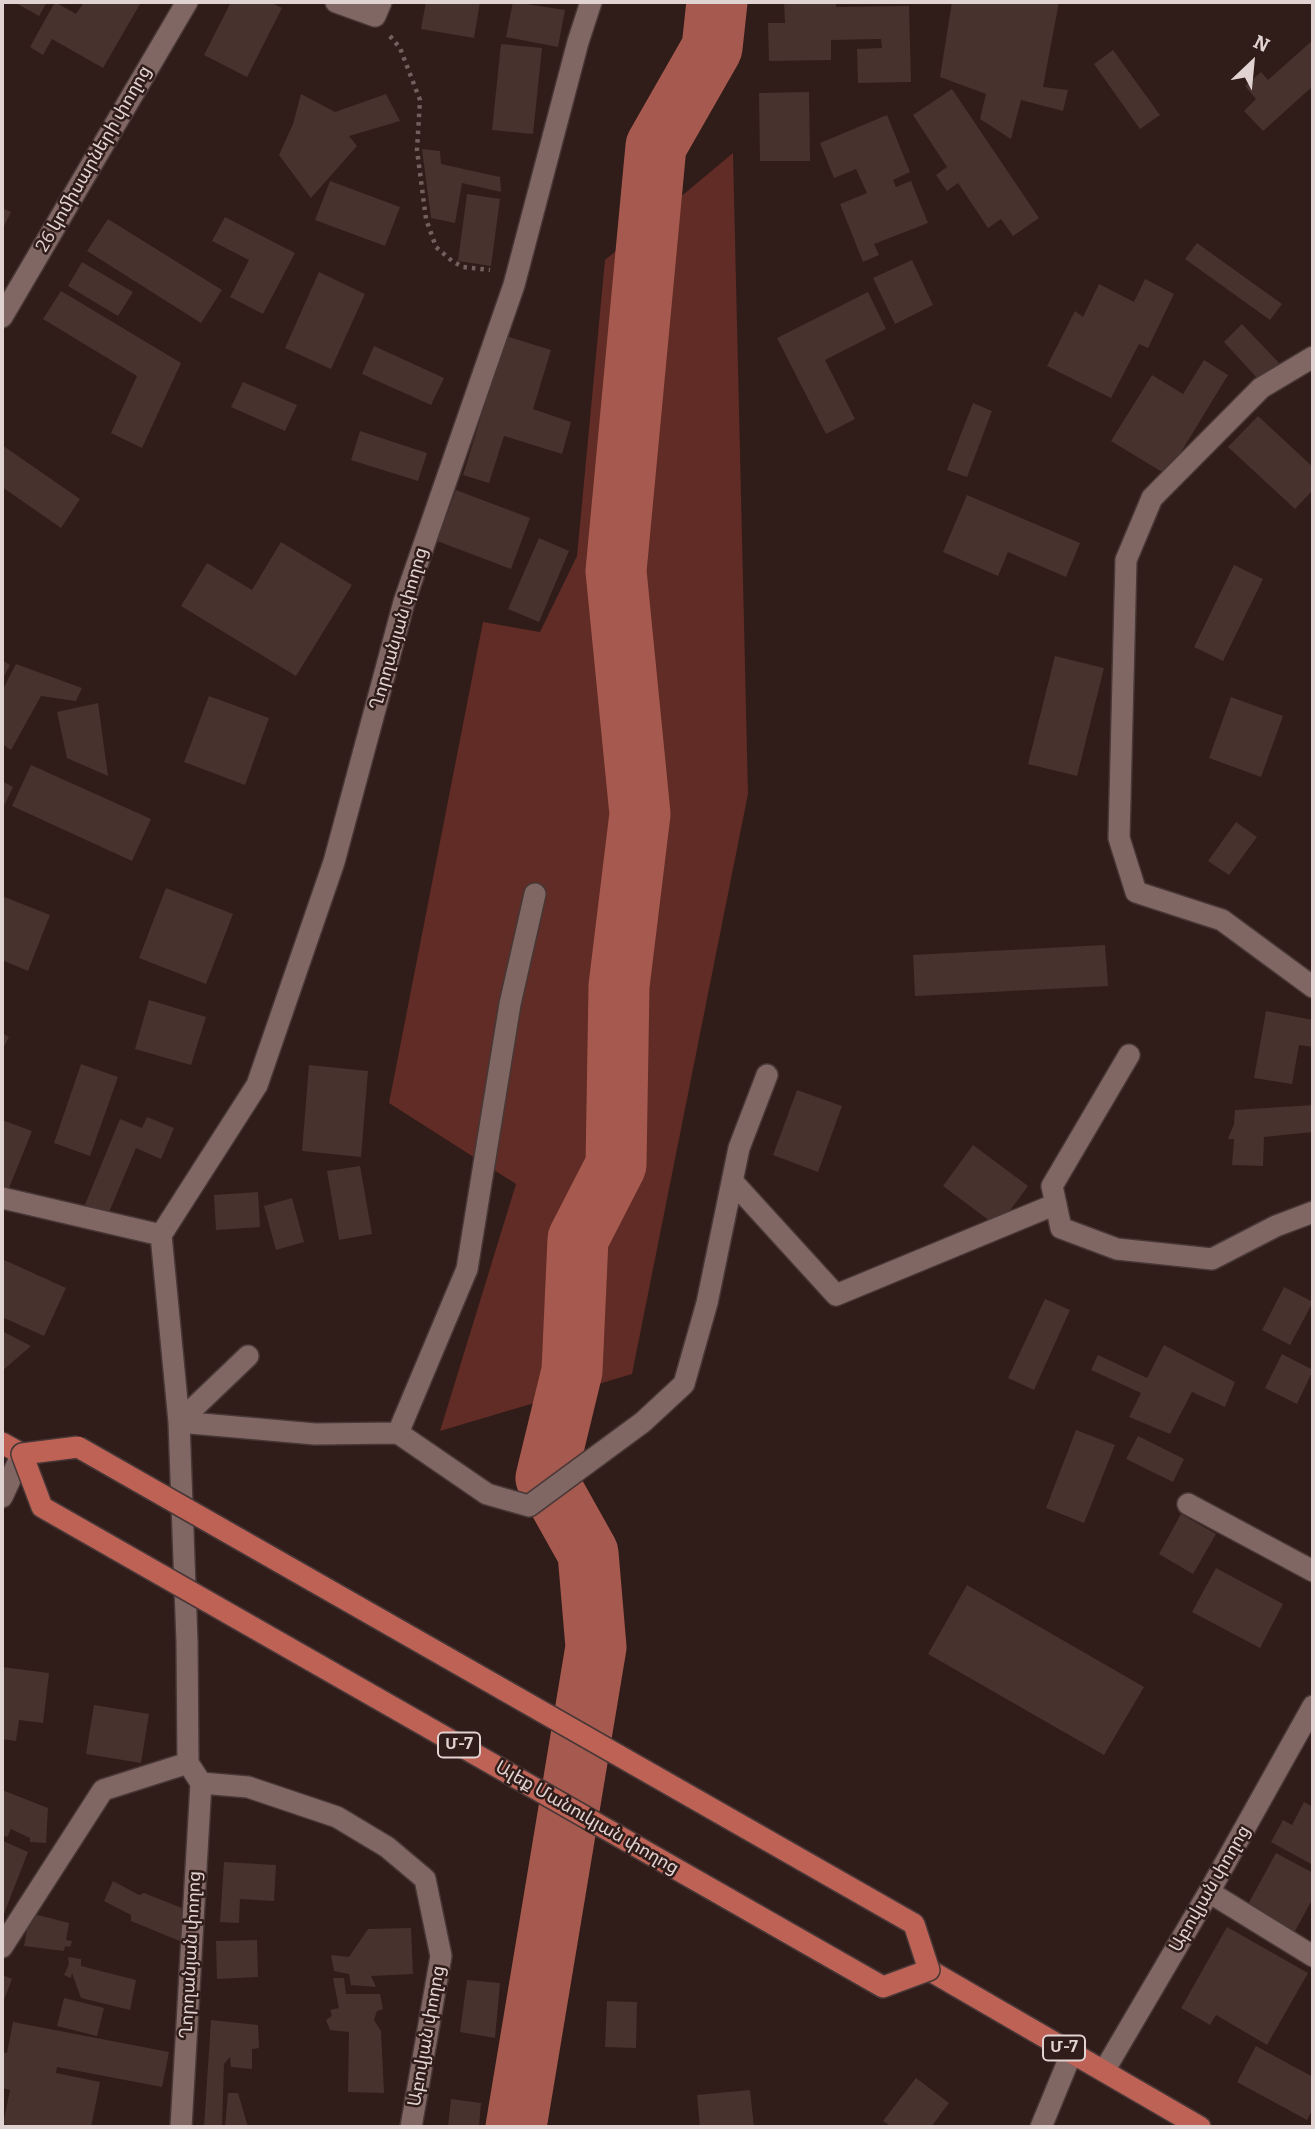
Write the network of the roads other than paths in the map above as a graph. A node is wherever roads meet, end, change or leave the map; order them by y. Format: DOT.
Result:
graph roads {
  1 [pos="187,2"];
  2 [pos="336,2"];
  3 [pos="591,2"];
  4 [pos="378,9"];
  5 [pos="2,317"];
  6 [pos="1313,357"];
  7 [pos="535,894"];
  8 [pos="1313,987"];
  9 [pos="1129,1055"];
  10 [pos="767,1075"];
  11 [pos="733,1182"];
  12 [pos="2,1198"];
  13 [pos="1056,1204"];
  14 [pos="1313,1212"];
  15 [pos="160,1235"];
  16 [pos="248,1356"];
  17 [pos="178,1422"];
  18 [pos="398,1433"];
  19 [pos="2,1443"];
  20 [pos="22,1454"];
  21 [pos="2,1497"];
  22 [pos="1188,1504"];
  23 [pos="1313,1571"];
  24 [pos="1313,1706"];
  25 [pos="188,1763"];
  26 [pos="201,1783"];
  27 [pos="1209,1892"];
  28 [pos="2,1947"];
  29 [pos="1313,1956"];
  30 [pos="929,1970"];
  31 [pos="1072,2052"];
  32 [pos="1104,2071"];
  33 [pos="181,2127"];
  34 [pos="411,2127"];
  35 [pos="1041,2127"];
  36 [pos="1200,2127"];
  1 -- 5 [label="street, 26 կոմիսարների փողոց"];
  2 -- 4 [label="street"];
  3 -- 15 [label="street, Ղորղանյան փողոց"];
  6 -- 8 [label="street"];
  7 -- 18 [label="street"];
  9 -- 13 [label="street"];
  10 -- 11 [label="street"];
  11 -- 13 [label="street"];
  11 -- 18 [label="street"];
  12 -- 15 [label="street"];
  13 -- 14 [label="street"];
  15 -- 17 [label="street"];
  16 -- 17 [label="street"];
  17 -- 18 [label="street"];
  17 -- 25 [label="street"];
  19 -- 20 [label="main road"];
  20 -- 21 [label="street"];
  20 -- 30 [label="main road, bridge"];
  20 -- 30 [label="main road, Ալեք Մանուկյան փողոց / Մ-7, bridge"];
  22 -- 23 [label="street"];
  24 -- 27 [label="street, Աբովյան փողոց"];
  25 -- 26 [label="street"];
  25 -- 28 [label="street"];
  26 -- 33 [label="street, Ղորղանյան փողոց"];
  26 -- 34 [label="street, Աբովյան փողոց"];
  27 -- 29 [label="street"];
  27 -- 32 [label="street, Աբովյան փողոց"];
  30 -- 31 [label="main road, Մ-7"];
  31 -- 32 [label="main road, Մ-7"];
  31 -- 35 [label="street"];
  32 -- 36 [label="main road, Մ-7"];
}
